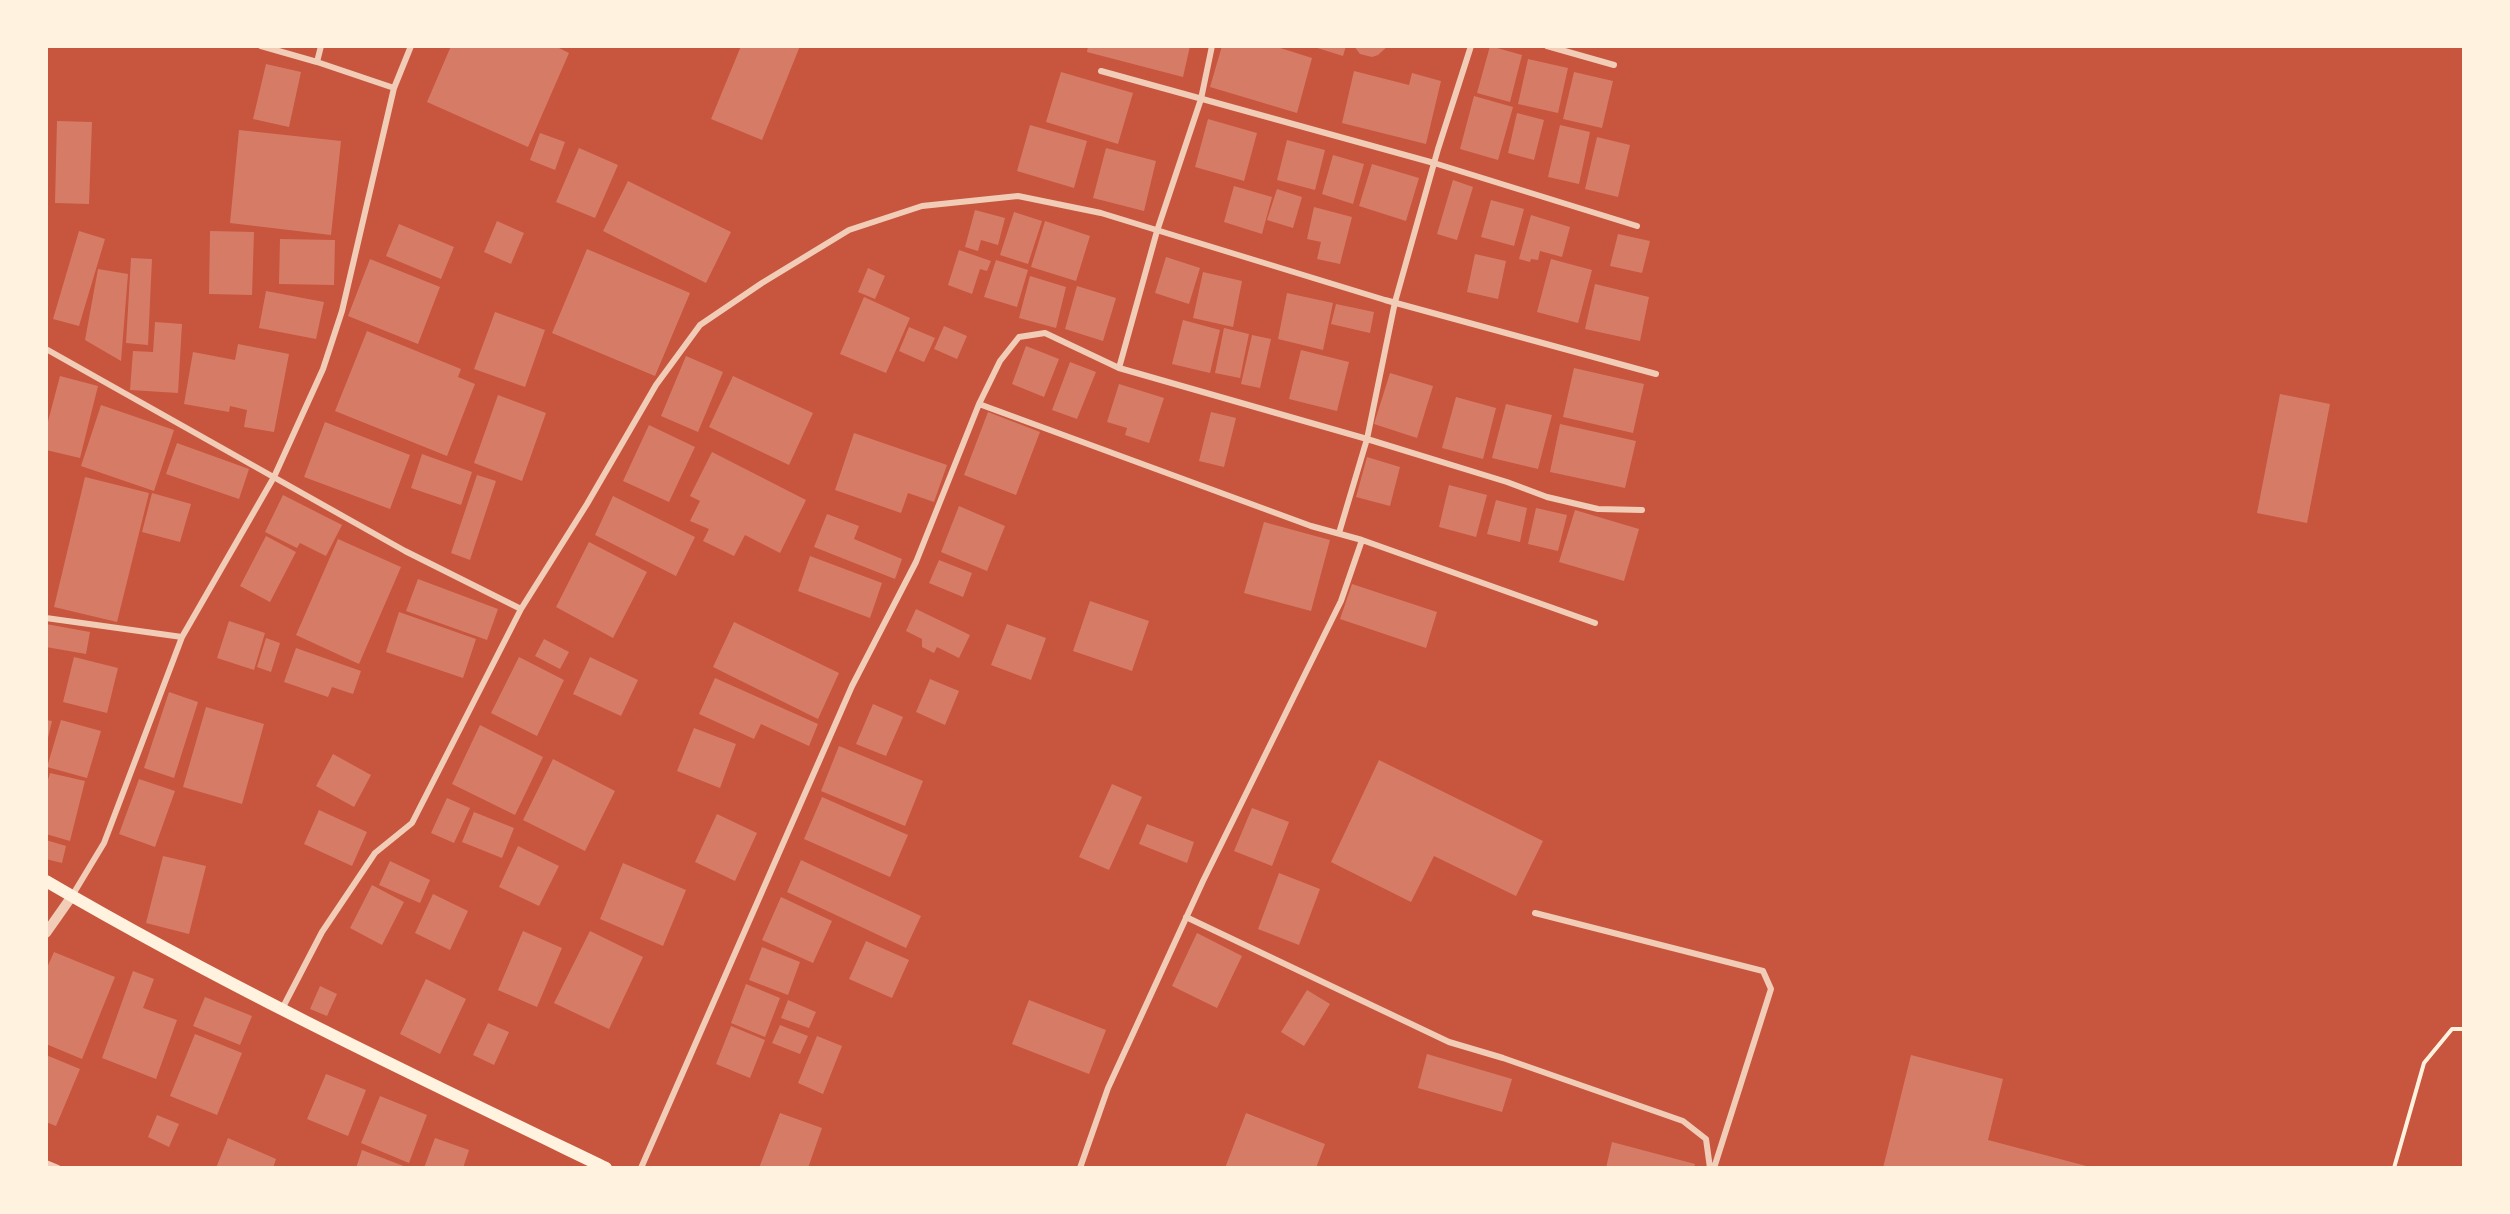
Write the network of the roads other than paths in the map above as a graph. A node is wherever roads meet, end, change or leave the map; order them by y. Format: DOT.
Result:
graph roads {
  1 [pos="261,46"];
  2 [pos="321,46"];
  3 [pos="411,46"];
  4 [pos="1212,46"];
  5 [pos="1471,46"];
  6 [pos="1547,46"];
  7 [pos="317,62"];
  8 [pos="1614,65"];
  9 [pos="1101,71"];
  10 [pos="394,88"];
  11 [pos="1201,99"];
  12 [pos="1434,163"];
  13 [pos="1637,226"];
  14 [pos="1158,231"];
  15 [pos="1395,302"];
  16 [pos="46,349"];
  17 [pos="1119,368"];
  18 [pos="1656,374"];
  19 [pos="979,404"];
  20 [pos="1367,439"];
  21 [pos="274,477"];
  22 [pos="1642,510"];
  23 [pos="1339,533"];
  24 [pos="1362,540"];
  25 [pos="521,609"];
  26 [pos="46,618"];
  27 [pos="1595,623"];
  28 [pos="182,637"];
  29 [pos="46,881"];
  30 [pos="72,896"];
  31 [pos="1535,913"];
  32 [pos="1186,916"];
  33 [pos="46,933"];
  34 [pos="282,1009"];
  35 [pos="46,1163"];
  36 [pos="58,1167"];
  37 [pos="606,1167"];
  38 [pos="641,1167"];
  39 [pos="1080,1167"];
  40 [pos="1712,1167"];
  1 -- 7 [label="street"];
  2 -- 7 [label="street"];
  3 -- 10 [label="street"];
  4 -- 11 [label="street"];
  5 -- 12 [label="street"];
  6 -- 8 [label="street"];
  7 -- 10 [label="street"];
  9 -- 11 [label="street"];
  10 -- 21 [label="street"];
  11 -- 12 [label="street"];
  11 -- 14 [label="street"];
  12 -- 13 [label="street"];
  12 -- 15 [label="street"];
  14 -- 15 [label="street"];
  14 -- 17 [label="street"];
  14 -- 25 [label="street"];
  15 -- 18 [label="street"];
  15 -- 20 [label="street"];
  16 -- 21 [label="street"];
  17 -- 19 [label="street"];
  17 -- 20 [label="street"];
  19 -- 23 [label="street"];
  19 -- 38 [label="street"];
  20 -- 22 [label="street"];
  20 -- 23 [label="street"];
  21 -- 25 [label="street"];
  21 -- 28 [label="street"];
  23 -- 24 [label="street"];
  24 -- 27 [label="street"];
  24 -- 32 [label="street"];
  25 -- 34 [label="street"];
  26 -- 28 [label="street"];
  28 -- 30 [label="street"];
  29 -- 30 [label="main road"];
  30 -- 33 [label="street"];
  30 -- 34 [label="main road"];
  31 -- 40 [label="street"];
  32 -- 39 [label="street"];
  32 -- 40 [label="street"];
  34 -- 37 [label="main road"];
  35 -- 36 [label="street"];
}
